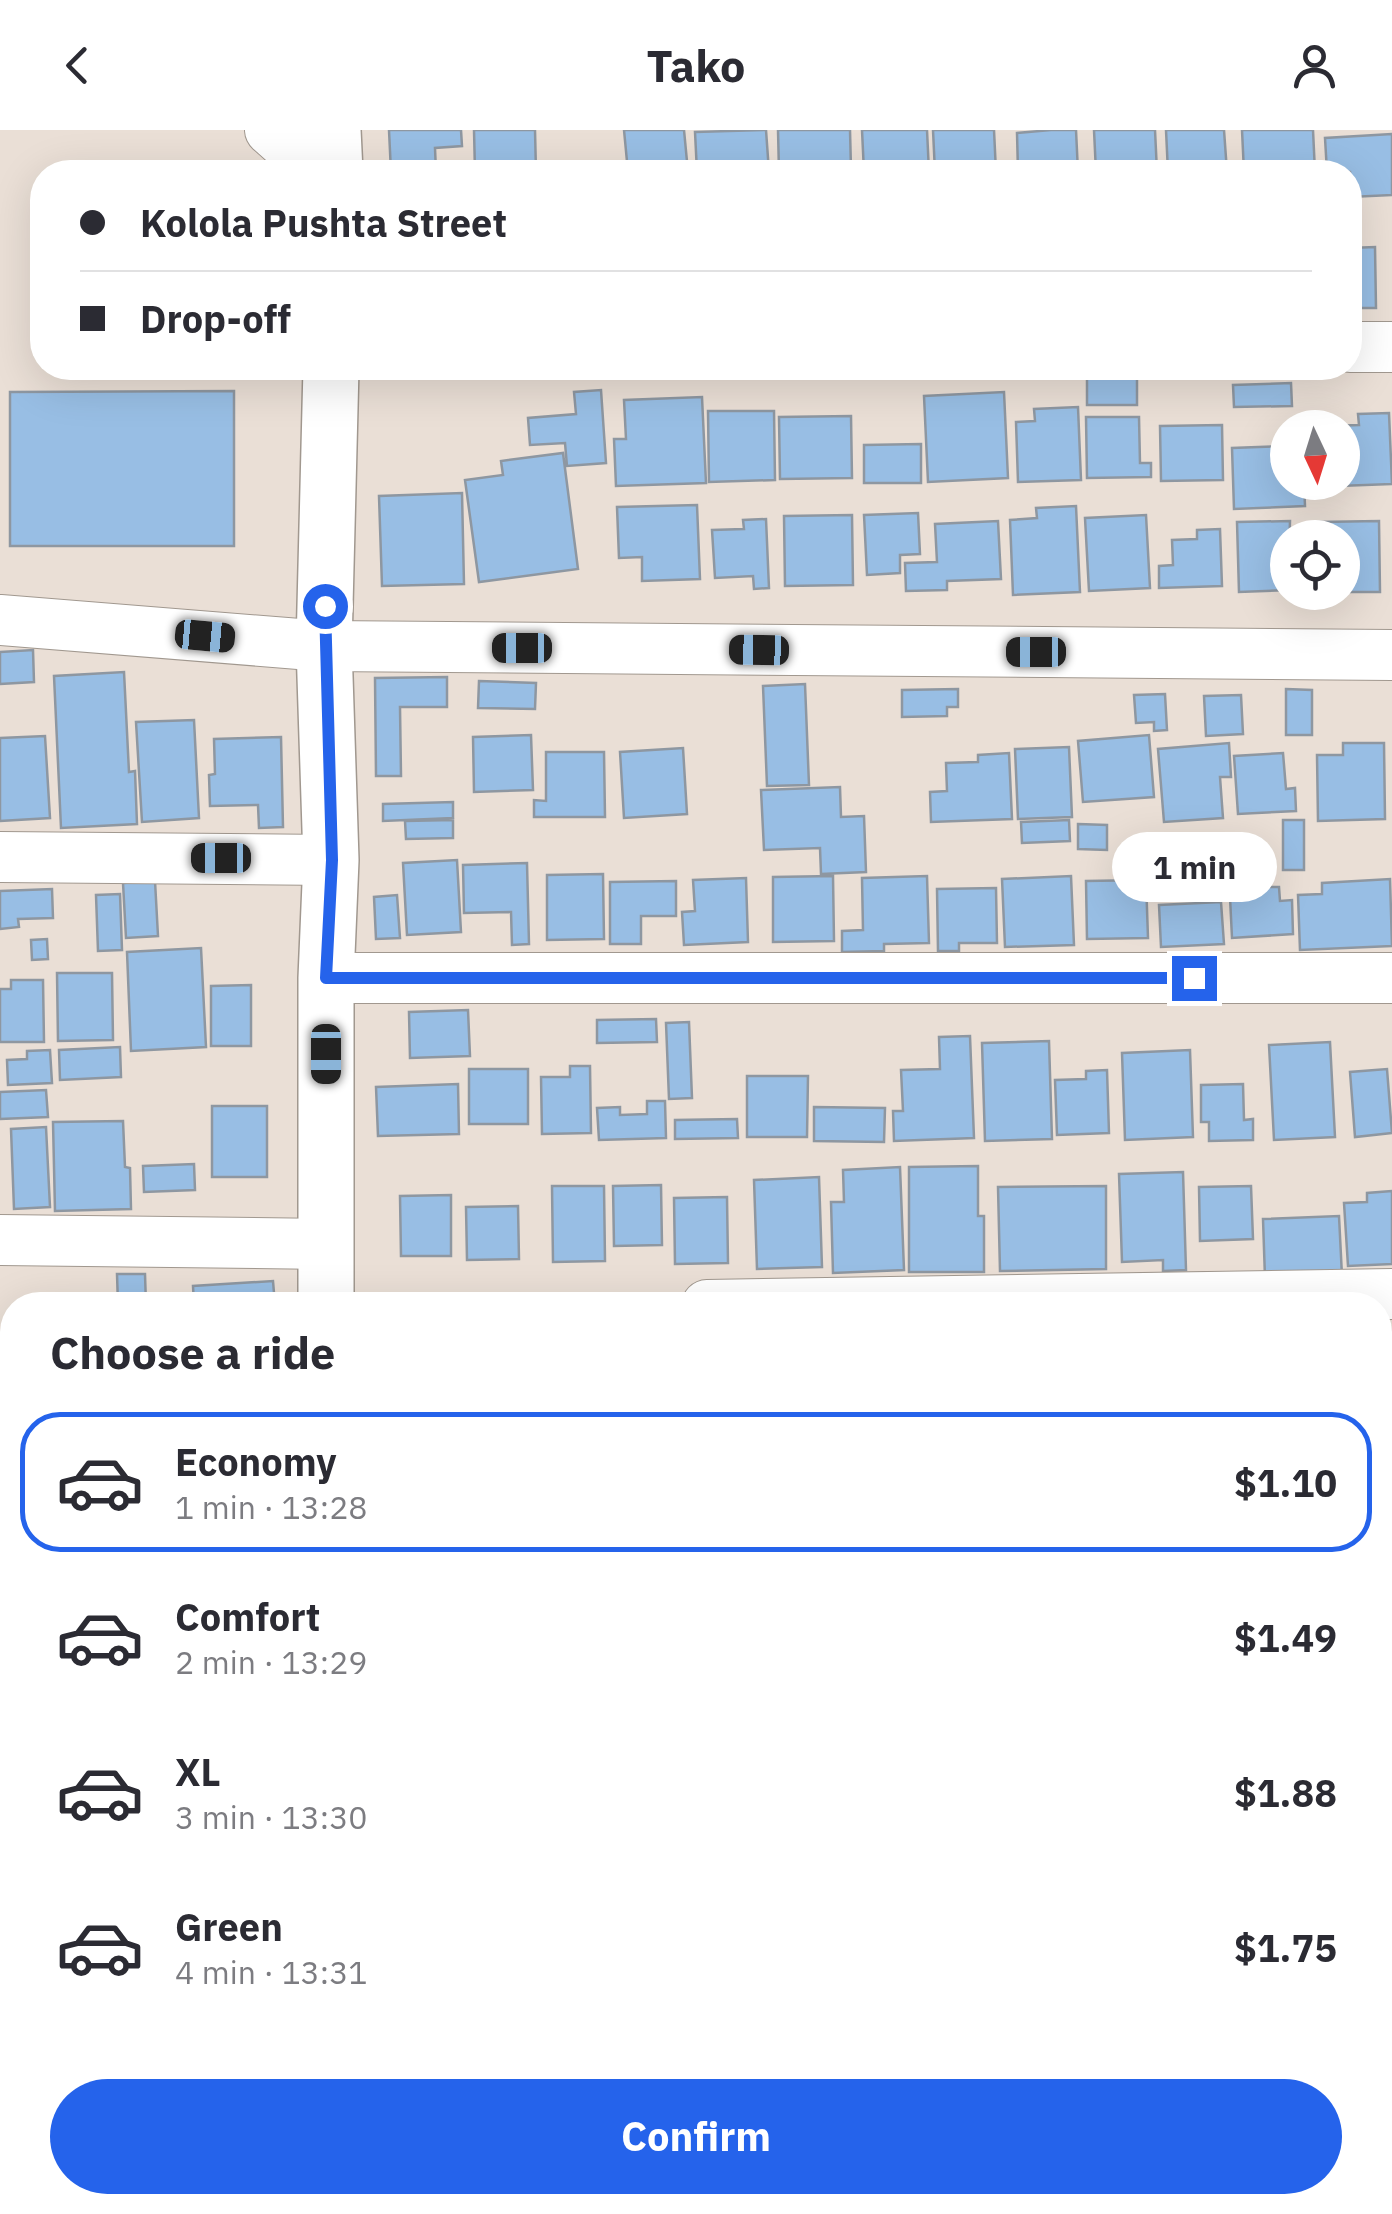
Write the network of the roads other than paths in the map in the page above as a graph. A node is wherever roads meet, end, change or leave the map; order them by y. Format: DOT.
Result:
graph roads {
  1 [pos="270,130"];
  2 [pos="334,130"];
  3 [pos="303,160"];
  4 [pos="334,160"];
  5 [pos="1362,347"];
  6 [pos="1392,347"];
  7 [pos="331,380"];
  8 [pos="0,620"];
  9 [pos="324,646"];
  10 [pos="1392,655"];
  11 [pos="0,856"];
  12 [pos="332,860"];
  13 [pos="326,978"];
  14 [pos="1392,978"];
  15 [pos="0,1240"];
  16 [pos="328,1244"];
  17 [pos="326,1292"];
  1 -- 3 [label="street"];
  2 -- 4 [label="main road"];
  5 -- 6 [label="street"];
  7 -- 9 [label="main road"];
  8 -- 9 [label="street"];
  9 -- 10 [label="street"];
  9 -- 12 [label="main road"];
  11 -- 12 [label="street"];
  12 -- 13 [label="main road"];
  13 -- 14 [label="street"];
  13 -- 16 [label="main road"];
  15 -- 16 [label="street"];
  16 -- 17 [label="main road"];
}
